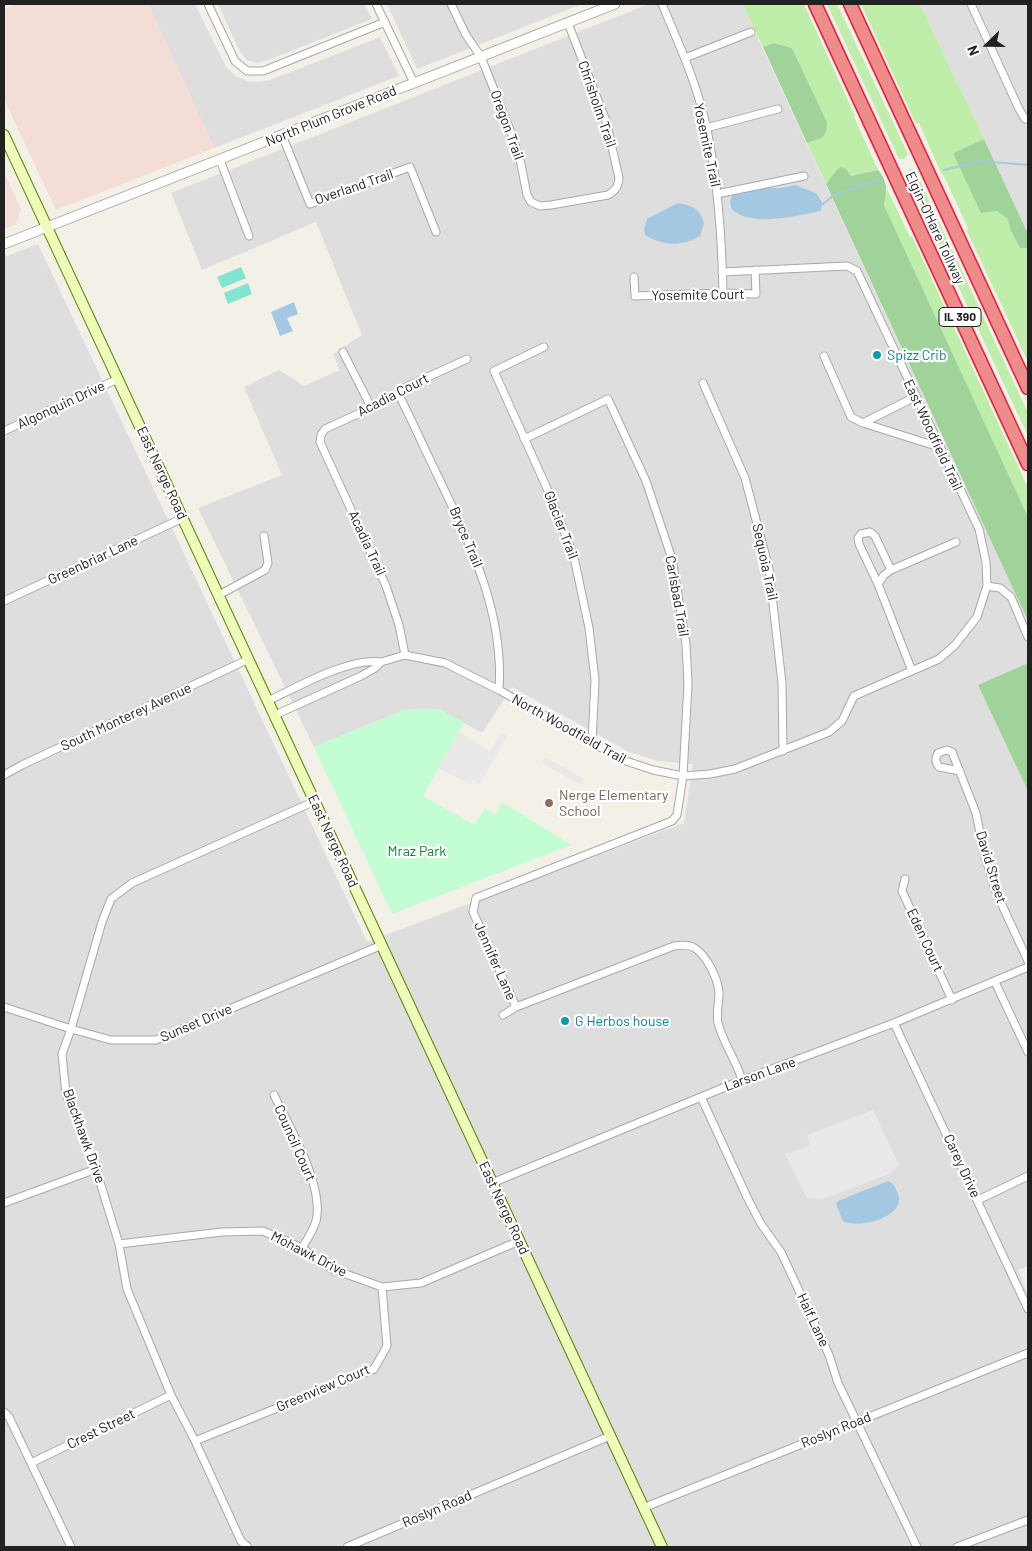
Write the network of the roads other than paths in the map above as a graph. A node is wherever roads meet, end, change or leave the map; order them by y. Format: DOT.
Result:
graph roads {
  1 [pos="208,4"];
  2 [pos="376,4"];
  3 [pos="451,4"];
  4 [pos="662,4"];
  5 [pos="815,4"];
  6 [pos="850,4"];
  7 [pos="971,4"];
  8 [pos="610,5"];
  9 [pos="385,22"];
  10 [pos="568,22"];
  11 [pos="751,32"];
  12 [pos="481,57"];
  13 [pos="685,58"];
  14 [pos="414,83"];
  15 [pos="778,110"];
  16 [pos="1028,119"];
  17 [pos="706,128"];
  18 [pos="4,135"];
  19 [pos="282,135"];
  20 [pos="220,160"];
  21 [pos="804,176"];
  22 [pos="717,194"];
  23 [pos="527,195"];
  24 [pos="46,228"];
  25 [pos="436,232"];
  26 [pos="250,236"];
  27 [pos="4,244"];
  28 [pos="847,266"];
  29 [pos="755,270"];
  30 [pos="722,272"];
  31 [pos="634,277"];
  32 [pos="723,293"];
  33 [pos="544,347"];
  34 [pos="343,352"];
  35 [pos="824,356"];
  36 [pos="467,359"];
  37 [pos="118,379"];
  38 [pos="703,383"];
  39 [pos="1028,388"];
  40 [pos="399,395"];
  41 [pos="916,397"];
  42 [pos="371,407"];
  43 [pos="863,423"];
  44 [pos="4,432"];
  45 [pos="321,435"];
  46 [pos="524,439"];
  47 [pos="939,448"];
  48 [pos="1028,464"];
  49 [pos="183,518"];
  50 [pos="264,536"];
  51 [pos="956,542"];
  52 [pos="891,570"];
  53 [pos="878,584"];
  54 [pos="987,586"];
  55 [pos="219,595"];
  56 [pos="4,601"];
  57 [pos="1028,637"];
  58 [pos="404,655"];
  59 [pos="249,659"];
  60 [pos="381,662"];
  61 [pos="912,671"];
  62 [pos="499,690"];
  63 [pos="268,701"];
  64 [pos="275,715"];
  65 [pos="592,742"];
  66 [pos="783,751"];
  67 [pos="960,771"];
  68 [pos="4,775"];
  69 [pos="683,776"];
  70 [pos="315,801"];
  71 [pos="905,880"];
  72 [pos="382,945"];
  73 [pos="1028,961"];
  74 [pos="1028,967"];
  75 [pos="995,982"];
  76 [pos="952,1000"];
  77 [pos="4,1007"];
  78 [pos="516,1007"];
  79 [pos="503,1015"];
  80 [pos="894,1023"];
  81 [pos="71,1029"];
  82 [pos="1028,1052"];
  83 [pos="742,1080"];
  84 [pos="274,1095"];
  85 [pos="701,1097"];
  86 [pos="96,1169"];
  87 [pos="1028,1176"];
  88 [pos="492,1183"];
  89 [pos="978,1200"];
  90 [pos="4,1203"];
  91 [pos="520,1241"];
  92 [pos="119,1244"];
  93 [pos="302,1248"];
  94 [pos="382,1287"];
  95 [pos="1028,1309"];
  96 [pos="1028,1353"];
  97 [pos="171,1395"];
  98 [pos="4,1412"];
  99 [pos="856,1422"];
  100 [pos="610,1436"];
  101 [pos="195,1441"];
  102 [pos="31,1463"];
  103 [pos="643,1508"];
  104 [pos="1028,1520"];
  105 [pos="71,1547"];
  106 [pos="248,1547"];
  107 [pos="346,1547"];
  108 [pos="662,1547"];
  109 [pos="917,1547"];
  110 [pos="957,1547"];
  1 -- 9 [label="street"];
  2 -- 9 [label="street"];
  3 -- 12 [label="street, Oregon Trail"];
  4 -- 13 [label="street, Yosemite Trail"];
  5 -- 48 [label="highway, Elgin-O'Hare Tollway / IL 390"];
  6 -- 39 [label="highway, Elgin-O'Hare Tollway / IL 390"];
  7 -- 16 [label="street"];
  8 -- 10 [label="street, North Plum Grove Road"];
  9 -- 14 [label="street"];
  10 -- 12 [label="street, North Plum Grove Road"];
  10 -- 23 [label="street, Chrisholm Trail"];
  11 -- 13 [label="street"];
  12 -- 14 [label="street, North Plum Grove Road"];
  12 -- 23 [label="street, Oregon Trail"];
  13 -- 17 [label="street, Yosemite Trail"];
  14 -- 19 [label="street, North Plum Grove Road"];
  15 -- 17 [label="street"];
  17 -- 22 [label="street, Yosemite Trail"];
  18 -- 24 [label="main road, East Nerge Road"];
  19 -- 20 [label="street, North Plum Grove Road"];
  19 -- 25 [label="street, Overland Trail"];
  20 -- 24 [label="street, North Plum Grove Road"];
  20 -- 26 [label="street"];
  21 -- 22 [label="street"];
  22 -- 30 [label="street, Yosemite Trail"];
  24 -- 27 [label="street, North Plum Grove Road"];
  24 -- 37 [label="main road, East Nerge Road"];
  28 -- 29 [label="street, Yosemite Court"];
  28 -- 41 [label="street, East Woodfield Trail"];
  29 -- 30 [label="street, Yosemite Court"];
  29 -- 32 [label="street, Yosemite Court"];
  30 -- 32 [label="street, Yosemite Trail"];
  31 -- 32 [label="street, Yosemite Court"];
  33 -- 46 [label="street, Glacier Trail"];
  34 -- 42 [label="street"];
  35 -- 43 [label="street"];
  36 -- 40 [label="street, Acadia Court"];
  37 -- 44 [label="street, Algonquin Drive"];
  37 -- 49 [label="main road, East Nerge Road"];
  38 -- 66 [label="street, Sequoia Trail"];
  40 -- 42 [label="street, Acadia Court"];
  40 -- 62 [label="street, Bryce Trail"];
  41 -- 43 [label="street"];
  41 -- 47 [label="street, East Woodfield Trail"];
  42 -- 45 [label="street, Acadia Court"];
  43 -- 47 [label="street"];
  45 -- 58 [label="street, Acadia Trail"];
  46 -- 65 [label="street, Glacier Trail"];
  46 -- 69 [label="street, Carlsbad Trail"];
  47 -- 54 [label="street, East Woodfield Trail"];
  49 -- 55 [label="main road, East Nerge Road"];
  49 -- 56 [label="street, Greenbriar Lane"];
  50 -- 55 [label="street"];
  51 -- 52 [label="street"];
  52 -- 53 [label="street"];
  52 -- 53 [label="street"];
  53 -- 61 [label="street"];
  54 -- 57 [label="street"];
  54 -- 61 [label="street, North Woodfield Trail"];
  55 -- 59 [label="main road, East Nerge Road"];
  58 -- 60 [label="street, North Woodfield Trail"];
  58 -- 62 [label="street, North Woodfield Trail"];
  59 -- 63 [label="main road, East Nerge Road"];
  59 -- 68 [label="street, South Monterey Avenue"];
  60 -- 63 [label="street, North Woodfield Trail"];
  60 -- 64 [label="street, North Woodfield Trail"];
  61 -- 66 [label="street, North Woodfield Trail"];
  62 -- 65 [label="street, North Woodfield Trail"];
  63 -- 64 [label="main road, East Nerge Road"];
  64 -- 70 [label="main road, East Nerge Road"];
  65 -- 69 [label="street, North Woodfield Trail"];
  66 -- 69 [label="street, North Woodfield Trail"];
  67 -- 73 [label="street, David Street"];
  69 -- 78 [label="street, Jennifer Lane"];
  70 -- 72 [label="main road, East Nerge Road"];
  70 -- 81 [label="street, Blackhawk Drive"];
  71 -- 76 [label="street, Eden Court"];
  72 -- 81 [label="street, Sunset Drive"];
  72 -- 88 [label="main road, East Nerge Road"];
  74 -- 75 [label="street, Larson Lane"];
  75 -- 76 [label="street, Larson Lane"];
  75 -- 82 [label="street"];
  76 -- 80 [label="street, Larson Lane"];
  77 -- 81 [label="street, Sunset Drive"];
  78 -- 79 [label="street"];
  78 -- 83 [label="street, Jennifer Lane"];
  80 -- 83 [label="street, Larson Lane"];
  80 -- 89 [label="street, Carey Drive"];
  81 -- 86 [label="street, Blackhawk Drive"];
  83 -- 85 [label="street, Larson Lane"];
  84 -- 93 [label="street, Council Court"];
  85 -- 88 [label="street, Larson Lane"];
  85 -- 99 [label="street, Half Lane"];
  86 -- 90 [label="street"];
  86 -- 92 [label="street, Blackhawk Drive"];
  87 -- 89 [label="street"];
  88 -- 91 [label="main road, East Nerge Road"];
  89 -- 95 [label="street, Carey Drive"];
  91 -- 94 [label="street, Mohawk Drive"];
  91 -- 100 [label="main road, East Nerge Road"];
  92 -- 93 [label="street, Mohawk Drive"];
  92 -- 97 [label="street, Blackhawk Drive"];
  93 -- 94 [label="street, Mohawk Drive"];
  94 -- 101 [label="street, Greenview Court"];
  96 -- 99 [label="street, Roslyn Road"];
  97 -- 101 [label="street, Blackhawk Drive"];
  97 -- 102 [label="street, Crest Street"];
  98 -- 102 [label="street"];
  99 -- 103 [label="street, Roslyn Road"];
  99 -- 109 [label="street, Half Lane"];
  100 -- 103 [label="main road, East Nerge Road"];
  100 -- 107 [label="street, Roslyn Road"];
  101 -- 106 [label="street, Blackhawk Drive"];
  102 -- 105 [label="street"];
  103 -- 108 [label="main road, East Nerge Road"];
  104 -- 110 [label="street"];
}
